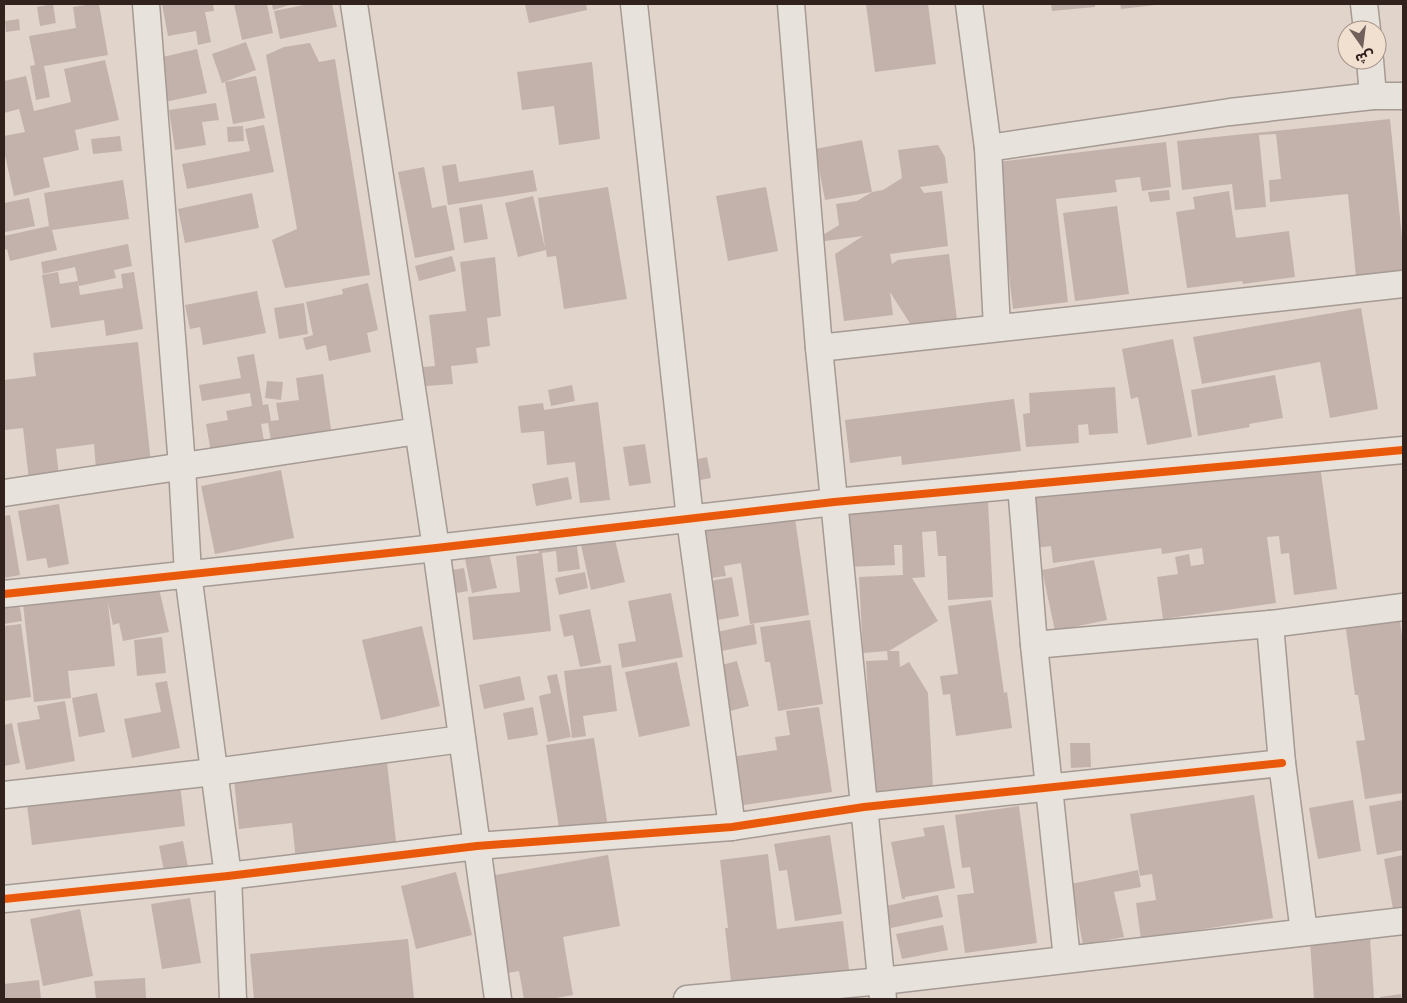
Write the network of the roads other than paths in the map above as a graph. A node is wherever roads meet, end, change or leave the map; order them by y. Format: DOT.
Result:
graph roads {
  1 [pos="146,4"];
  2 [pos="354,4"];
  3 [pos="634,4"];
  4 [pos="791,4"];
  5 [pos="969,4"];
  6 [pos="1364,4"];
  7 [pos="1366,20"];
  8 [pos="1371,70"];
  9 [pos="1373,96"];
  10 [pos="1403,96"];
  11 [pos="988,148"];
  12 [pos="1403,284"];
  13 [pos="997,328"];
  14 [pos="819,348"];
  15 [pos="418,431"];
  16 [pos="1403,450"];
  17 [pos="182,466"];
  18 [pos="1021,485"];
  19 [pos="4,493"];
  20 [pos="834,502"];
  21 [pos="690,519"];
  22 [pos="436,548"];
  23 [pos="188,574"];
  24 [pos="4,594"];
  25 [pos="1403,607"];
  26 [pos="1270,624"];
  27 [pos="1034,645"];
  28 [pos="462,739"];
  29 [pos="1282,763"];
  30 [pos="214,772"];
  31 [pos="1049,788"];
  32 [pos="4,794"];
  33 [pos="864,807"];
  34 [pos="732,827"];
  35 [pos="477,846"];
  36 [pos="228,876"];
  37 [pos="4,899"];
  38 [pos="1403,921"];
  39 [pos="1304,932"];
  40 [pos="1067,959"];
  41 [pos="883,990"];
  42 [pos="233,999"];
  43 [pos="498,999"];
  44 [pos="687,999"];
  1 -- 17 [label="street"];
  2 -- 15 [label="street"];
  3 -- 21 [label="street"];
  4 -- 14 [label="street"];
  5 -- 11 [label="street"];
  6 -- 7 [label="street"];
  8 -- 9 [label="street"];
  9 -- 10 [label="street"];
  9 -- 11 [label="street"];
  11 -- 13 [label="street"];
  12 -- 13 [label="street"];
  13 -- 14 [label="street"];
  14 -- 20 [label="street"];
  15 -- 17 [label="street"];
  15 -- 22 [label="street"];
  16 -- 18 [label="street"];
  17 -- 19 [label="street"];
  17 -- 23 [label="street"];
  18 -- 20 [label="street"];
  18 -- 27 [label="street"];
  20 -- 21 [label="street"];
  20 -- 33 [label="street"];
  21 -- 22 [label="street"];
  21 -- 34 [label="street"];
  22 -- 23 [label="street"];
  22 -- 28 [label="street"];
  23 -- 24 [label="street"];
  23 -- 30 [label="street"];
  25 -- 26 [label="street"];
  26 -- 27 [label="street"];
  26 -- 29 [label="street"];
  27 -- 31 [label="street"];
  28 -- 30 [label="street"];
  28 -- 35 [label="street"];
  29 -- 31 [label="street"];
  29 -- 39 [label="street"];
  30 -- 32 [label="street"];
  30 -- 36 [label="street"];
  31 -- 33 [label="street"];
  31 -- 40 [label="street"];
  33 -- 34 [label="street"];
  33 -- 41 [label="street"];
  34 -- 35 [label="street"];
  35 -- 36 [label="street"];
  35 -- 43 [label="street"];
  36 -- 37 [label="street"];
  36 -- 42 [label="street"];
  38 -- 39 [label="street"];
  39 -- 40 [label="street"];
  40 -- 41 [label="street"];
  41 -- 44 [label="street"];
}
